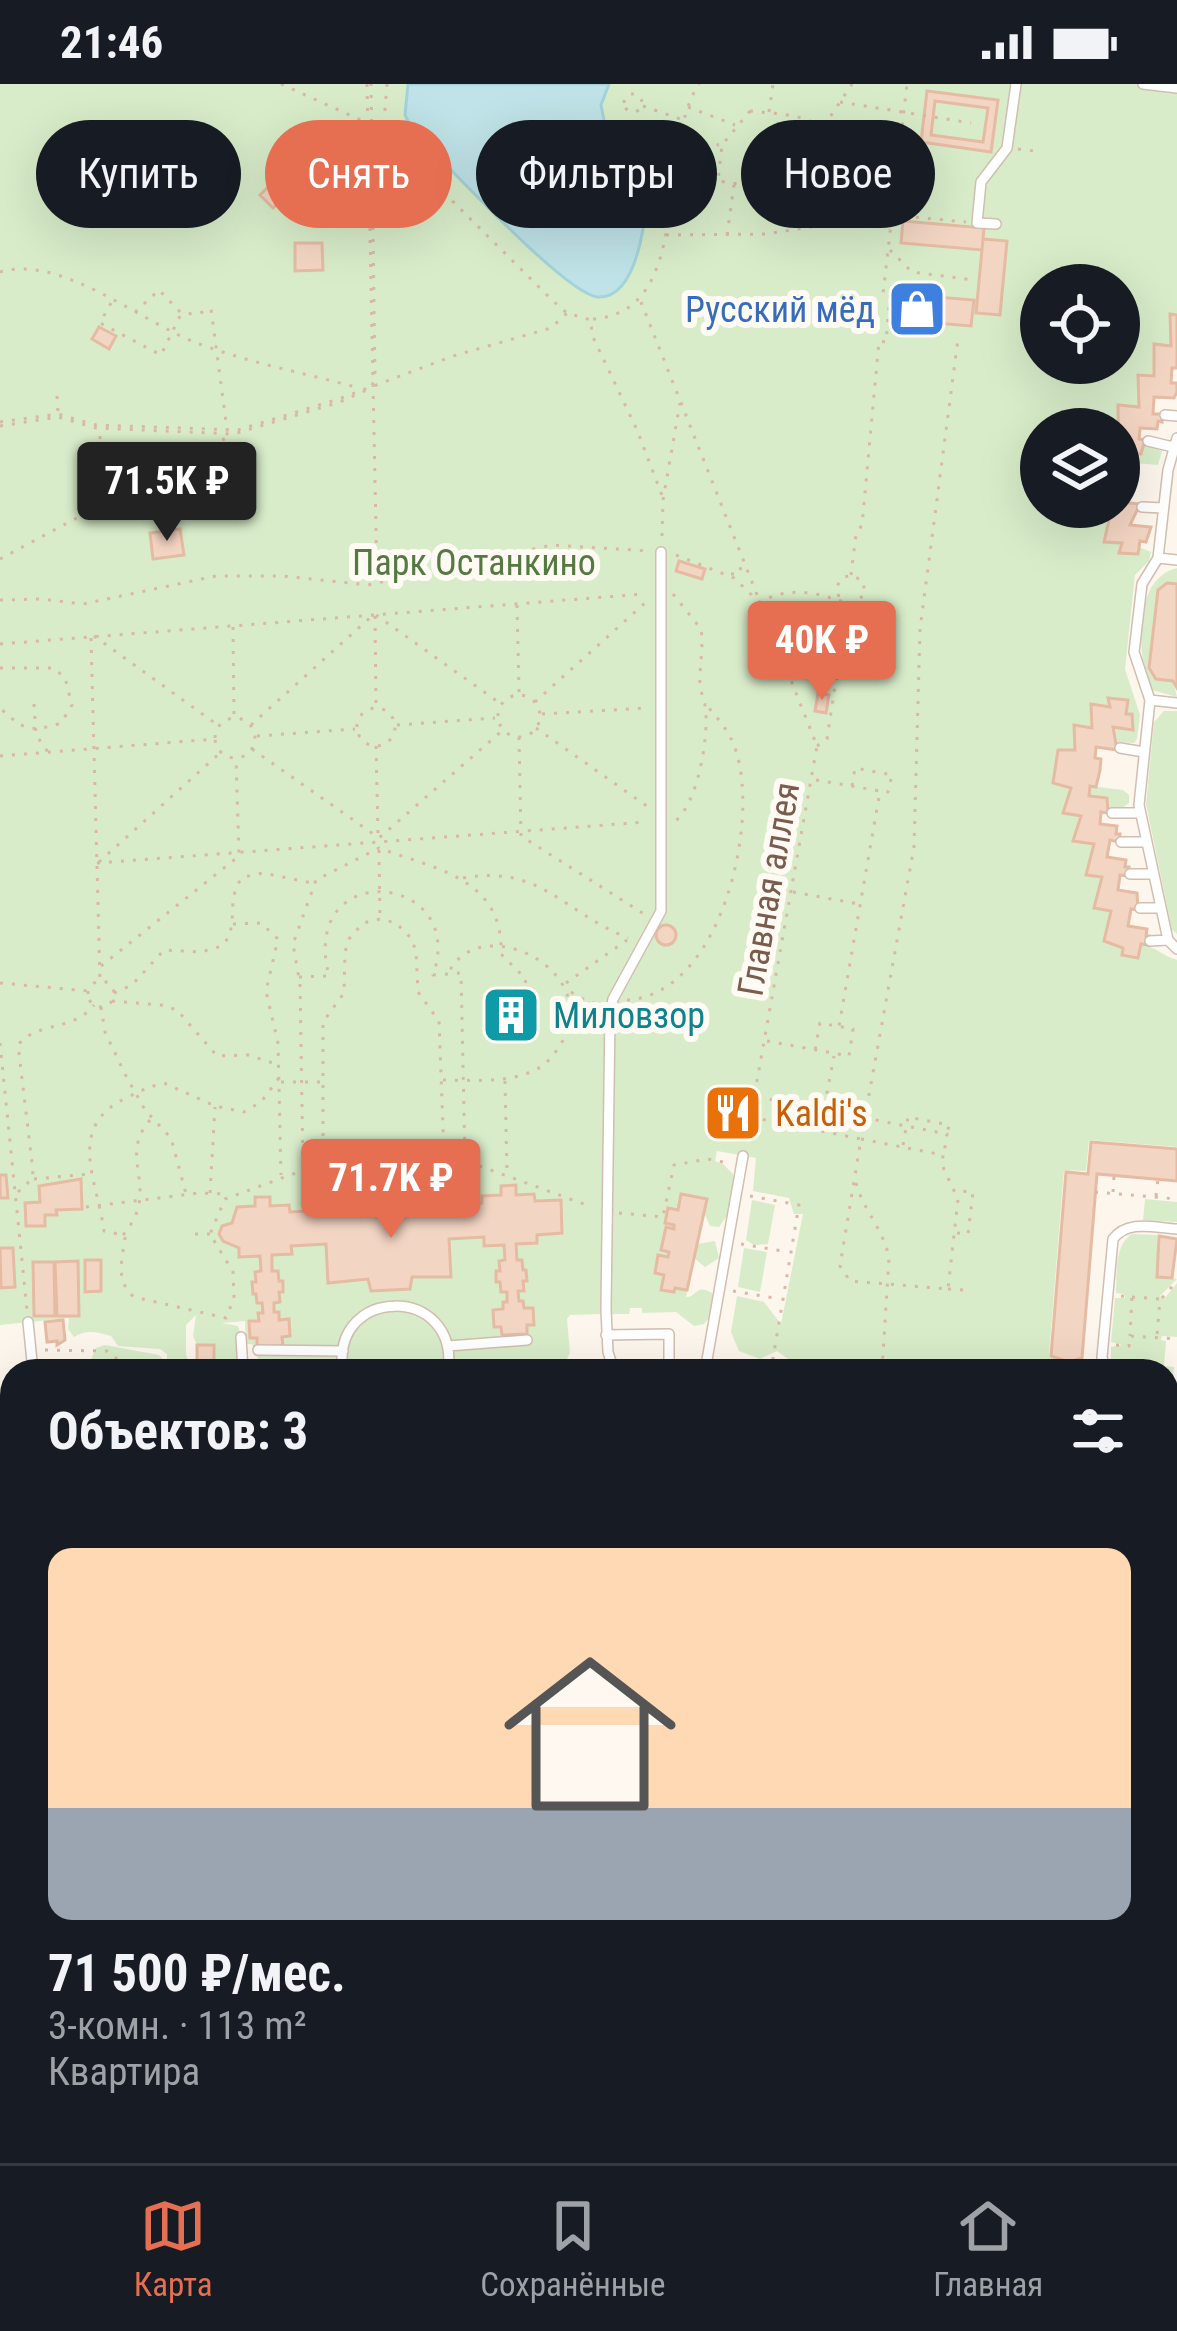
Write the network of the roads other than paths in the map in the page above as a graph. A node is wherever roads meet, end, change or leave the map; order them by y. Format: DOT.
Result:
graph roads {
  1 [pos="1016,84"];
  2 [pos="1143,84"];
  3 [pos="1177,88"];
  4 [pos="996,224"];
  5 [pos="1148,441"];
  6 [pos="1175,443"];
  7 [pos="1142,506"];
  8 [pos="1163,508"];
  9 [pos="661,552"];
  10 [pos="1158,558"];
  11 [pos="1177,560"];
  12 [pos="1150,700"];
  13 [pos="1177,703"];
  14 [pos="1120,748"];
  15 [pos="1144,752"];
  16 [pos="1112,812"];
  17 [pos="1140,813"];
  18 [pos="1121,842"];
  19 [pos="1146,842"];
  20 [pos="1130,874"];
  21 [pos="1153,874"];
  22 [pos="1140,908"];
  23 [pos="1161,908"];
  24 [pos="1150,941"];
  25 [pos="1172,944"];
  26 [pos="743,1161"];
  27 [pos="1177,1229"];
  28 [pos="28,1322"];
  29 [pos="606,1335"];
  30 [pos="242,1336"];
  31 [pos="527,1340"];
  32 [pos="448,1346"];
  33 [pos="258,1350"];
  34 [pos="343,1351"];
  35 [pos="32,1359"];
  36 [pos="243,1359"];
  37 [pos="343,1359"];
  38 [pos="448,1359"];
  39 [pos="611,1359"];
  40 [pos="669,1359"];
  41 [pos="707,1359"];
  42 [pos="1104,1359"];
  1 -- 4 [label="lane"];
  2 -- 3 [label="lane"];
  5 -- 6 [label="lane"];
  6 -- 8 [label="lane"];
  7 -- 8 [label="lane"];
  8 -- 10 [label="lane"];
  9 -- 29 [label="lane"];
  10 -- 11 [label="lane"];
  10 -- 12 [label="lane"];
  12 -- 13 [label="lane"];
  12 -- 15 [label="lane"];
  14 -- 15 [label="lane"];
  15 -- 17 [label="lane"];
  16 -- 17 [label="lane"];
  17 -- 19 [label="lane"];
  18 -- 19 [label="lane"];
  19 -- 21 [label="lane"];
  20 -- 21 [label="lane"];
  21 -- 23 [label="lane"];
  22 -- 23 [label="lane"];
  23 -- 25 [label="lane"];
  24 -- 25 [label="lane"];
  26 -- 41 [label="lane"];
  27 -- 42 [label="lane"];
  28 -- 35 [label="lane"];
  29 -- 39 [label="lane"];
  29 -- 40 [label="lane"];
  30 -- 36 [label="lane"];
  31 -- 32 [label="lane"];
  32 -- 34 [label="lane"];
  32 -- 38 [label="lane"];
  33 -- 34 [label="lane"];
  34 -- 37 [label="lane"];
}
